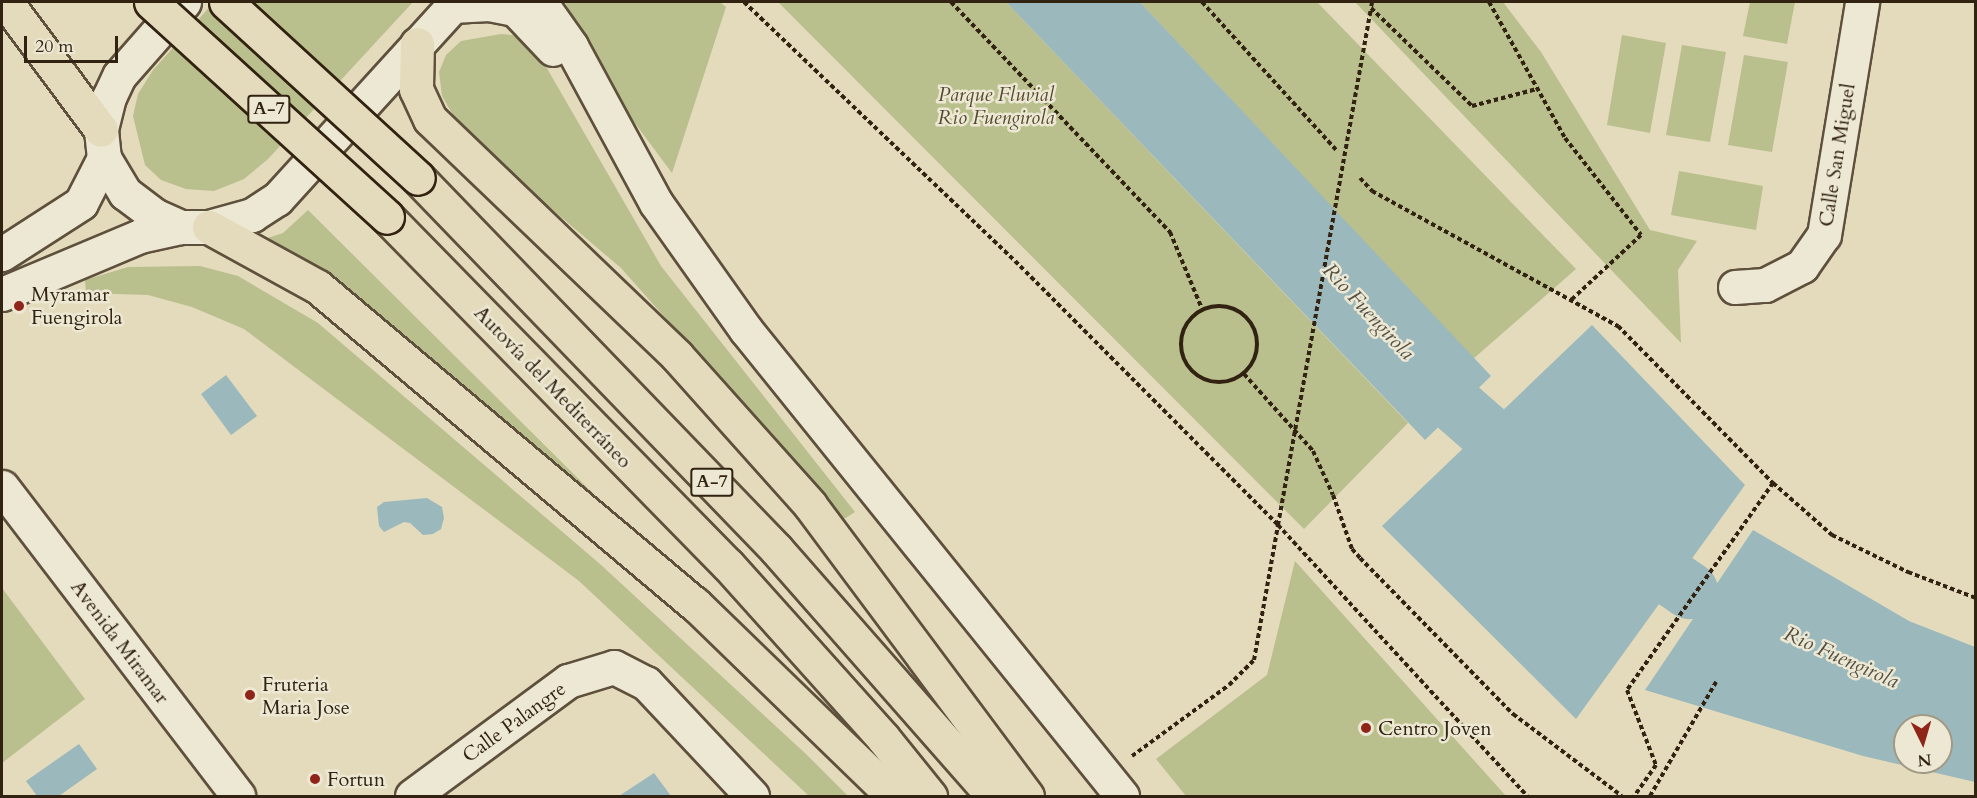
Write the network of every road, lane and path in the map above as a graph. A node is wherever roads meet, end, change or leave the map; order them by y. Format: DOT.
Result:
graph roads {
  1 [pos="6,2"];
  2 [pos="150,2"];
  3 [pos="184,2"];
  4 [pos="226,2"];
  5 [pos="540,2"];
  6 [pos="554,2"];
  7 [pos="744,2"];
  8 [pos="951,2"];
  9 [pos="1202,2"];
  10 [pos="1372,2"];
  11 [pos="1488,2"];
  12 [pos="1862,2"];
  13 [pos="454,4"];
  14 [pos="1371,8"];
  15 [pos="417,45"];
  16 [pos="570,46"];
  17 [pos="1537,89"];
  18 [pos="593,91"];
  19 [pos="103,144"];
  20 [pos="1337,151"];
  21 [pos="1360,178"];
  22 [pos="195,227"];
  23 [pos="2,254"];
  24 [pos="1735,287"];
  25 [pos="2,294"];
  26 [pos="1571,300"];
  27 [pos="1202,309"];
  28 [pos="1244,374"];
  29 [pos="1773,483"];
  30 [pos="2,487"];
  31 [pos="1278,525"];
  32 [pos="1976,598"];
  33 [pos="1716,682"];
  34 [pos="1113,786"];
  35 [pos="238,796"];
  36 [pos="412,796"];
  37 [pos="752,796"];
  38 [pos="893,796"];
  39 [pos="930,796"];
  40 [pos="993,796"];
  41 [pos="1027,796"];
  42 [pos="1527,796"];
  43 [pos="1622,796"];
  44 [pos="1634,796"];
  45 [pos="1650,796"];
  1 -- 19 [label="highway"];
  2 -- 39 [label="highway, Autovía del Mediterráneo / A-7, bridge"];
  3 -- 19 [label="street"];
  4 -- 40 [label="highway, A-7, bridge"];
  5 -- 16 [label="street"];
  6 -- 16 [label="street"];
  7 -- 31 [label="path"];
  8 -- 27 [label="path"];
  9 -- 20 [label="path"];
  10 -- 14 [label="path"];
  11 -- 17 [label="path"];
  12 -- 24 [label="street, Calle San Miguel"];
  13 -- 15 [label="street"];
  13 -- 18 [label="street"];
  14 -- 17 [label="path"];
  14 -- 31 [label="path, bridge"];
  15 -- 22 [label="street"];
  15 -- 41 [label="highway"];
  16 -- 18 [label="street"];
  17 -- 26 [label="path"];
  18 -- 34 [label="street"];
  19 -- 22 [label="street"];
  19 -- 23 [label="street"];
  21 -- 26 [label="path"];
  22 -- 25 [label="street"];
  22 -- 38 [label="highway"];
  26 -- 29 [label="path"];
  27 -- 28 [label="path"];
  27 -- 28 [label="path"];
  28 -- 43 [label="path"];
  29 -- 32 [label="path"];
  29 -- 44 [label="path"];
  30 -- 35 [label="street, Avenida Miramar"];
  31 -- 34 [label="path"];
  31 -- 42 [label="path"];
  33 -- 45 [label="path"];
  36 -- 37 [label="street, Calle Palangre"];
}
